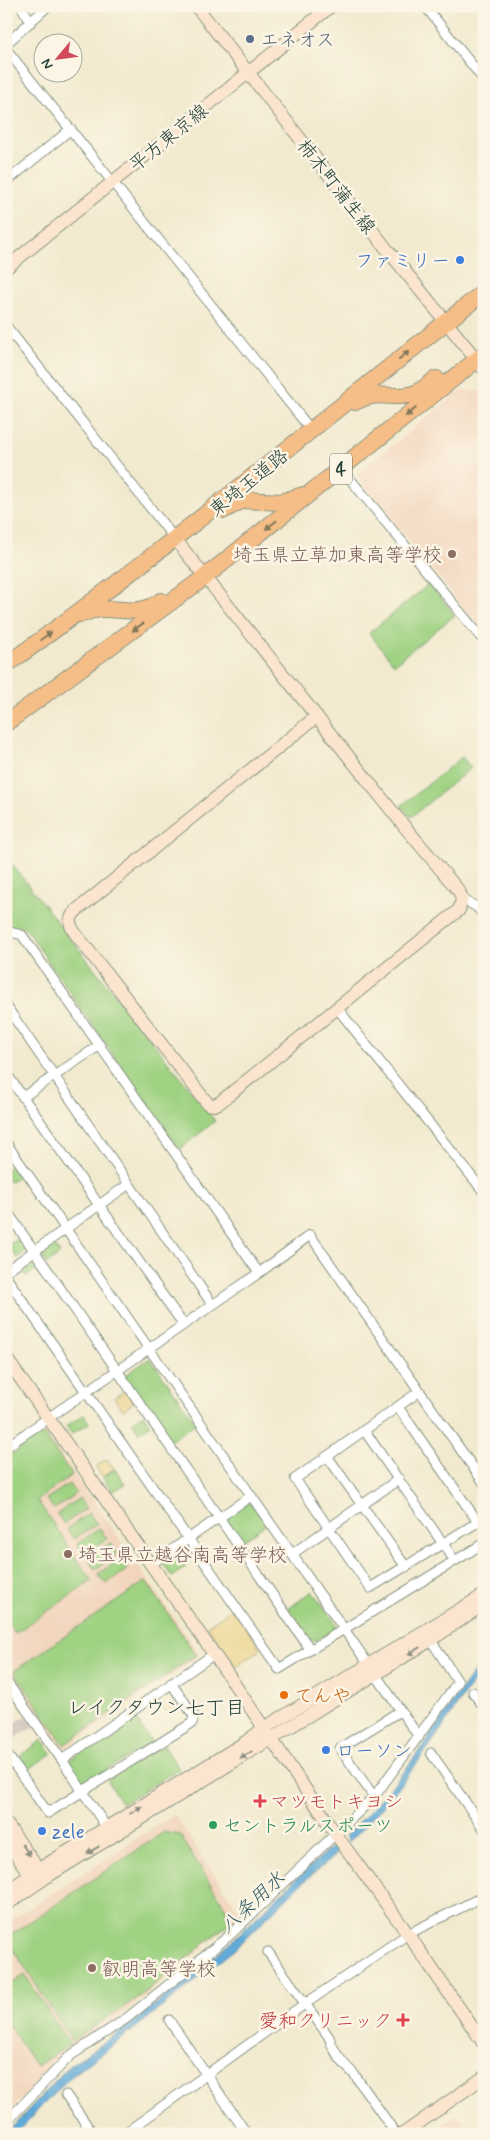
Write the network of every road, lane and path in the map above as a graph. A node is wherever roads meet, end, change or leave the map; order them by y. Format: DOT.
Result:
graph roads {
  1 [pos="21,6"];
  2 [pos="48,6"];
  3 [pos="196,6"];
  4 [pos="331,6"];
  5 [pos="429,8"];
  6 [pos="31,22"];
  7 [pos="6,44"];
  8 [pos="6,49"];
  9 [pos="249,72"];
  10 [pos="484,80"];
  11 [pos="71,129"];
  12 [pos="113,181"];
  13 [pos="6,182"];
  14 [pos="6,268"];
  15 [pos="484,292"];
  16 [pos="484,301"];
  17 [pos="446,322"];
  18 [pos="6,326"];
  19 [pos="481,361"];
  20 [pos="333,414"];
  21 [pos="311,430"];
  22 [pos="342,468"];
  23 [pos="316,488"];
  24 [pos="175,539"];
  25 [pos="205,577"];
  26 [pos="66,622"];
  27 [pos="484,642"];
  28 [pos="6,665"];
  29 [pos="316,716"];
  30 [pos="6,723"];
  31 [pos="462,899"];
  32 [pos="484,916"];
  33 [pos="6,931"];
  34 [pos="6,1006"];
  35 [pos="337,1008"];
  36 [pos="100,1045"];
  37 [pos="6,1073"];
  38 [pos="55,1075"];
  39 [pos="23,1097"];
  40 [pos="6,1143"];
  41 [pos="129,1184"];
  42 [pos="484,1192"];
  43 [pos="99,1205"];
  44 [pos="6,1210"];
  45 [pos="66,1229"];
  46 [pos="35,1251"];
  47 [pos="6,1271"];
  48 [pos="259,1273"];
  49 [pos="6,1277"];
  50 [pos="212,1304"];
  51 [pos="183,1324"];
  52 [pos="148,1348"];
  53 [pos="6,1358"];
  54 [pos="116,1370"];
  55 [pos="420,1391"];
  56 [pos="87,1392"];
  57 [pos="398,1407"];
  58 [pos="48,1418"];
  59 [pos="364,1430"];
  60 [pos="6,1447"];
  61 [pos="327,1456"];
  62 [pos="399,1479"];
  63 [pos="484,1483"];
  64 [pos="252,1496"];
  65 [pos="363,1505"];
  66 [pos="219,1518"];
  67 [pos="329,1528"];
  68 [pos="188,1538"];
  69 [pos="444,1544"];
  70 [pos="482,1547"];
  71 [pos="292,1554"];
  72 [pos="455,1561"];
  73 [pos="150,1564"];
  74 [pos="406,1567"];
  75 [pos="484,1595"];
  76 [pos="484,1604"];
  77 [pos="344,1629"];
  78 [pos="431,1640"];
  79 [pos="310,1649"];
  80 [pos="214,1654"];
  81 [pos="373,1670"];
  82 [pos="6,1681"];
  83 [pos="171,1684"];
  84 [pos="473,1692"];
  85 [pos="484,1707"];
  86 [pos="400,1712"];
  87 [pos="267,1733"];
  88 [pos="419,1737"];
  89 [pos="6,1753"];
  90 [pos="430,1753"];
  91 [pos="62,1760"];
  92 [pos="83,1790"];
  93 [pos="374,1797"];
  94 [pos="6,1822"];
  95 [pos="484,1829"];
  96 [pos="110,1833"];
  97 [pos="6,1840"];
  98 [pos="341,1841"];
  99 [pos="38,1877"];
  100 [pos="6,1892"];
  101 [pos="484,1896"];
  102 [pos="6,1905"];
  103 [pos="408,1934"];
  104 [pos="268,1952"];
  105 [pos="306,2004"];
  106 [pos="169,2020"];
  107 [pos="484,2044"];
  108 [pos="206,2075"];
  109 [pos="484,2077"];
  110 [pos="66,2095"];
  111 [pos="6,2122"];
  112 [pos="94,2134"];
  113 [pos="124,2134"];
  114 [pos="247,2134"];
  115 [pos="396,2134"];
  116 [pos="403,2134"];
  1 -- 6 [label="street"];
  2 -- 6 [label="street"];
  3 -- 9 [label="street, 柿木町蒲生線"];
  4 -- 9 [label="street, 平方東京線"];
  5 -- 10 [label="street"];
  6 -- 7 [label="street"];
  8 -- 11 [label="street"];
  9 -- 12 [label="street, 平方東京線"];
  9 -- 17 [label="street, 柿木町蒲生線"];
  11 -- 12 [label="street"];
  11 -- 13 [label="street"];
  12 -- 14 [label="street, 平方東京線"];
  12 -- 21 [label="street"];
  15 -- 17 [label="highway, 東埼玉道路 / 4"];
  16 -- 17 [label="highway, 4"];
  17 -- 19 [label="street, 柿木町蒲生線"];
  20 -- 17 [label="highway, 東埼玉道路 / 4, one-way"];
  18 -- 24 [label="street"];
  19 -- 20 [label="highway, 4"];
  19 -- 22 [label="highway, 4, one-way"];
  20 -- 21 [label="highway, 東埼玉道路 / 4"];
  21 -- 24 [label="highway, 東埼玉道路 / 4"];
  22 -- 23 [label="highway, 4"];
  22 -- 27 [label="street"];
  23 -- 24 [label="highway, 4"];
  23 -- 25 [label="highway, 4, one-way"];
  24 -- 25 [label="street"];
  24 -- 26 [label="highway, 東埼玉道路 / 4"];
  25 -- 26 [label="highway, 4"];
  25 -- 29 [label="street"];
  25 -- 30 [label="highway, 4, one-way"];
  28 -- 26 [label="highway, 東埼玉道路 / 4, one-way"];
  29 -- 31 [label="street"];
  29 -- 35 [label="street"];
  31 -- 32 [label="street"];
  31 -- 35 [label="street"];
  33 -- 36 [label="street"];
  34 -- 38 [label="street"];
  35 -- 42 [label="street"];
  36 -- 38 [label="street"];
  36 -- 48 [label="street"];
  37 -- 39 [label="street"];
  38 -- 39 [label="street"];
  38 -- 41 [label="street"];
  39 -- 43 [label="street"];
  40 -- 45 [label="street"];
  41 -- 43 [label="street"];
  41 -- 50 [label="street"];
  43 -- 45 [label="street"];
  43 -- 51 [label="street"];
  44 -- 46 [label="street"];
  45 -- 46 [label="street"];
  45 -- 52 [label="street"];
  46 -- 47 [label="street"];
  46 -- 54 [label="street"];
  48 -- 50 [label="street"];
  48 -- 55 [label="street"];
  49 -- 56 [label="street"];
  50 -- 51 [label="street"];
  51 -- 52 [label="street"];
  52 -- 54 [label="street"];
  52 -- 64 [label="street"];
  53 -- 58 [label="street"];
  54 -- 56 [label="street"];
  54 -- 66 [label="street"];
  55 -- 57 [label="street"];
  55 -- 63 [label="street"];
  56 -- 58 [label="street"];
  56 -- 68 [label="street"];
  57 -- 59 [label="street"];
  57 -- 69 [label="street"];
  58 -- 60 [label="street"];
  58 -- 73 [label="street"];
  59 -- 61 [label="street"];
  59 -- 62 [label="street"];
  61 -- 65 [label="street"];
  61 -- 67 [label="street"];
  62 -- 65 [label="street"];
  62 -- 69 [label="street"];
  64 -- 66 [label="street"];
  64 -- 71 [label="street"];
  65 -- 67 [label="street"];
  65 -- 74 [label="street"];
  66 -- 68 [label="street"];
  66 -- 79 [label="street"];
  67 -- 71 [label="street"];
  67 -- 74 [label="street"];
  68 -- 73 [label="street"];
  68 -- 79 [label="street"];
  69 -- 72 [label="street"];
  69 -- 74 [label="street"];
  70 -- 72 [label="street"];
  71 -- 77 [label="street"];
  72 -- 77 [label="street"];
  73 -- 80 [label="street"];
  75 -- 81 [label="street"];
  76 -- 78 [label="street"];
  77 -- 79 [label="street"];
  77 -- 81 [label="street"];
  78 -- 81 [label="street, one-way"];
  78 -- 88 [label="street"];
  80 -- 83 [label="street"];
  80 -- 87 [label="street"];
  81 -- 86 [label="street"];
  81 -- 87 [label="street"];
  82 -- 91 [label="street"];
  83 -- 91 [label="street"];
  83 -- 92 [label="street"];
  84 -- 85 [label="street"];
  86 -- 88 [label="street"];
  86 -- 93 [label="street"];
  87 -- 96 [label="street"];
  87 -- 98 [label="street"];
  88 -- 93 [label="street"];
  89 -- 92 [label="street"];
  90 -- 95 [label="street"];
  91 -- 92 [label="street"];
  92 -- 96 [label="street"];
  93 -- 98 [label="street"];
  94 -- 99 [label="street, one-way"];
  96 -- 99 [label="street"];
  97 -- 99 [label="street"];
  98 -- 103 [label="street"];
  98 -- 111 [label="street"];
  99 -- 100 [label="street"];
  99 -- 102 [label="street"];
  101 -- 103 [label="street"];
  103 -- 105 [label="street"];
  103 -- 107 [label="street"];
  104 -- 105 [label="street"];
  105 -- 108 [label="street"];
  105 -- 115 [label="street"];
  106 -- 108 [label="street"];
  108 -- 113 [label="street"];
  108 -- 114 [label="street"];
  109 -- 116 [label="street"];
  110 -- 112 [label="street"];
}
